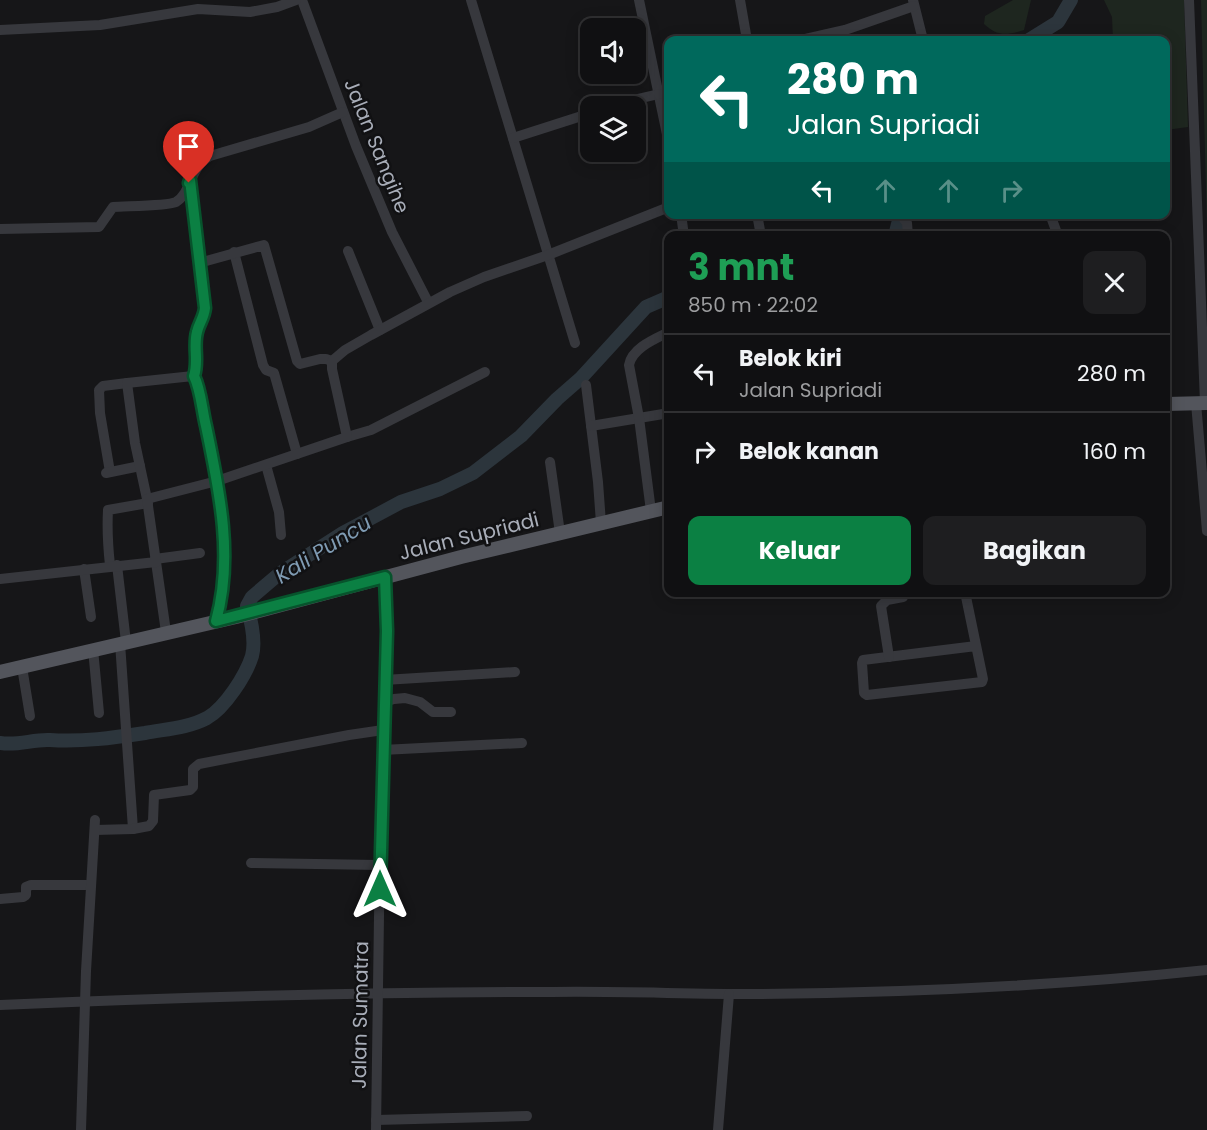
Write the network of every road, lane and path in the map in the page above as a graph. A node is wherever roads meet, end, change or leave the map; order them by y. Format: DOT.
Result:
graph roads {
  1 [pos="296,0"];
  2 [pos="302,0"];
  3 [pos="471,0"];
  4 [pos="639,0"];
  5 [pos="740,0"];
  6 [pos="1189,0"];
  7 [pos="913,3"];
  8 [pos="0,30"];
  9 [pos="746,36"];
  10 [pos="827,36"];
  11 [pos="922,36"];
  12 [pos="662,88"];
  13 [pos="638,96"];
  14 [pos="343,112"];
  15 [pos="580,117"];
  16 [pos="513,138"];
  17 [pos="190,180"];
  18 [pos="664,209"];
  19 [pos="0,229"];
  20 [pos="348,251"];
  21 [pos="234,252"];
  22 [pos="548,255"];
  23 [pos="199,263"];
  24 [pos="428,302"];
  25 [pos="380,330"];
  26 [pos="664,335"];
  27 [pos="575,343"];
  28 [pos="332,362"];
  29 [pos="485,372"];
  30 [pos="194,376"];
  31 [pos="127,383"];
  32 [pos="586,385"];
  33 [pos="1203,403"];
  34 [pos="1170,404"];
  35 [pos="664,414"];
  36 [pos="639,418"];
  37 [pos="591,426"];
  38 [pos="346,437"];
  39 [pos="297,454"];
  40 [pos="550,462"];
  41 [pos="266,465"];
  42 [pos="140,466"];
  43 [pos="218,481"];
  44 [pos="148,501"];
  45 [pos="664,508"];
  46 [pos="651,511"];
  47 [pos="602,523"];
  48 [pos="1207,531"];
  49 [pos="560,533"];
  50 [pos="281,535"];
  51 [pos="200,553"];
  52 [pos="155,560"];
  53 [pos="113,565"];
  54 [pos="84,569"];
  55 [pos="385,577"];
  56 [pos="0,579"];
  57 [pos="903,597"];
  58 [pos="966,597"];
  59 [pos="91,617"];
  60 [pos="216,621"];
  61 [pos="166,632"];
  62 [pos="123,642"];
  63 [pos="976,646"];
  64 [pos="93,649"];
  65 [pos="889,657"];
  66 [pos="22,667"];
  67 [pos="0,672"];
  68 [pos="515,672"];
  69 [pos="384,680"];
  70 [pos="384,702"];
  71 [pos="451,712"];
  72 [pos="99,713"];
  73 [pos="30,716"];
  74 [pos="383,730"];
  75 [pos="522,743"];
  76 [pos="382,750"];
  77 [pos="133,829"];
  78 [pos="251,863"];
  79 [pos="380,865"];
  80 [pos="91,885"];
  81 [pos="0,899"];
  82 [pos="1207,970"];
  83 [pos="377,993"];
  84 [pos="729,994"];
  85 [pos="84,1002"];
  86 [pos="0,1005"];
  87 [pos="527,1116"];
  88 [pos="376,1125"];
  89 [pos="81,1130"];
  90 [pos="718,1130"];
  1 -- 8 [label="street"];
  2 -- 14 [label="street, Jalan Sangihe"];
  3 -- 16 [label="street"];
  4 -- 12 [label="street"];
  5 -- 9 [label="street"];
  6 -- 33 [label="street"];
  7 -- 10 [label="street"];
  7 -- 11 [label="street"];
  12 -- 13 [label="street"];
  14 -- 17 [label="street"];
  14 -- 24 [label="street, Jalan Sangihe"];
  15 -- 16 [label="street"];
  16 -- 22 [label="street"];
  17 -- 19 [label="street"];
  17 -- 23 [label="street"];
  18 -- 22 [label="street"];
  20 -- 25 [label="street"];
  21 -- 23 [label="street"];
  21 -- 28 [label="street"];
  21 -- 39 [label="street"];
  22 -- 24 [label="street"];
  22 -- 27 [label="street"];
  23 -- 30 [label="street"];
  24 -- 25 [label="street"];
  25 -- 28 [label="street"];
  26 -- 36 [label="street"];
  28 -- 38 [label="street"];
  29 -- 38 [label="street"];
  30 -- 31 [label="street"];
  30 -- 43 [label="street"];
  31 -- 42 [label="street"];
  31 -- 42 [label="street"];
  32 -- 37 [label="street"];
  33 -- 34 [label="main road"];
  33 -- 48 [label="street"];
  35 -- 36 [label="street"];
  36 -- 37 [label="street"];
  36 -- 46 [label="street"];
  37 -- 47 [label="street"];
  38 -- 39 [label="street"];
  39 -- 41 [label="street"];
  40 -- 49 [label="street"];
  41 -- 43 [label="street"];
  41 -- 50 [label="street"];
  42 -- 44 [label="street"];
  43 -- 44 [label="street"];
  43 -- 60 [label="street"];
  44 -- 52 [label="street"];
  44 -- 53 [label="street"];
  45 -- 46 [label="main road, Jalan Supriadi"];
  46 -- 47 [label="main road, Jalan Supriadi"];
  47 -- 49 [label="main road, Jalan Supriadi"];
  49 -- 55 [label="main road, Jalan Supriadi"];
  51 -- 52 [label="street"];
  52 -- 53 [label="street"];
  52 -- 61 [label="street"];
  53 -- 54 [label="street"];
  53 -- 62 [label="street"];
  54 -- 56 [label="street"];
  54 -- 59 [label="street"];
  55 -- 60 [label="main road, Jalan Supriadi"];
  55 -- 69 [label="street, Jalan Sumatra"];
  57 -- 65 [label="street"];
  58 -- 63 [label="street"];
  60 -- 61 [label="main road, Jalan Supriadi"];
  61 -- 62 [label="main road, Jalan Supriadi"];
  62 -- 64 [label="main road, Jalan Supriadi"];
  62 -- 77 [label="street"];
  63 -- 65 [label="street"];
  63 -- 65 [label="street"];
  64 -- 66 [label="main road, Jalan Supriadi"];
  64 -- 72 [label="street"];
  66 -- 67 [label="main road, Jalan Supriadi"];
  66 -- 73 [label="street"];
  68 -- 69 [label="street"];
  69 -- 70 [label="street, Jalan Sumatra"];
  70 -- 71 [label="street"];
  70 -- 74 [label="street, Jalan Sumatra"];
  74 -- 76 [label="street, Jalan Sumatra"];
  74 -- 77 [label="street"];
  75 -- 76 [label="street"];
  76 -- 79 [label="street, Jalan Sumatra"];
  77 -- 80 [label="street"];
  78 -- 79 [label="street"];
  79 -- 83 [label="street, Jalan Sumatra"];
  80 -- 81 [label="street"];
  80 -- 85 [label="street"];
  82 -- 84 [label="street"];
  83 -- 84 [label="street"];
  83 -- 85 [label="street"];
  83 -- 88 [label="street, Jalan Sumatra"];
  84 -- 90 [label="street"];
  85 -- 86 [label="street"];
  85 -- 89 [label="street"];
  87 -- 88 [label="street"];
}
